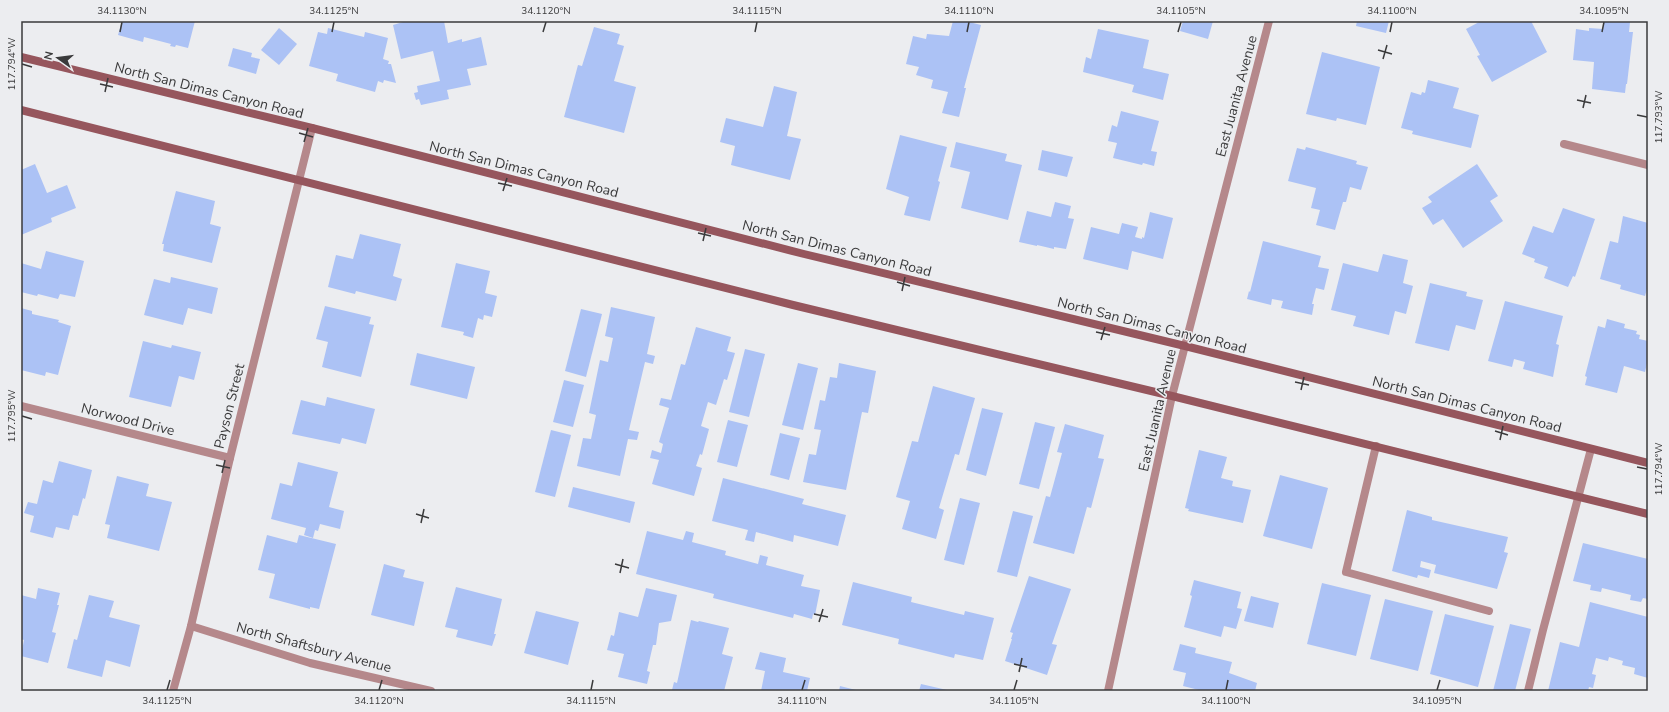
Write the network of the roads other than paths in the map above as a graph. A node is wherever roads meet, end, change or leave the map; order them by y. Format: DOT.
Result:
graph roads {
  1 [pos="1269,21"];
  2 [pos="21,57"];
  3 [pos="21,110"];
  4 [pos="312,128"];
  5 [pos="1564,144"];
  6 [pos="1648,165"];
  7 [pos="299,180"];
  8 [pos="1185,346"];
  9 [pos="1172,396"];
  10 [pos="21,406"];
  11 [pos="1376,446"];
  12 [pos="1591,449"];
  13 [pos="230,458"];
  14 [pos="1648,463"];
  15 [pos="1578,496"];
  16 [pos="1648,514"];
  17 [pos="1489,611"];
  18 [pos="191,626"];
  19 [pos="173,691"];
  20 [pos="431,691"];
  21 [pos="1108,691"];
  22 [pos="1528,691"];
  1 -- 8 [label="street, East Juanita Avenue"];
  2 -- 4 [label="main road, North San Dimas Canyon Road"];
  3 -- 7 [label="main road"];
  4 -- 7 [label="street, Payson Street"];
  4 -- 8 [label="main road, North San Dimas Canyon Road"];
  5 -- 6 [label="street"];
  7 -- 9 [label="main road"];
  7 -- 13 [label="street, Payson Street"];
  8 -- 9 [label="street, East Juanita Avenue"];
  8 -- 12 [label="main road, North San Dimas Canyon Road"];
  9 -- 11 [label="main road"];
  9 -- 21 [label="street, East Juanita Avenue"];
  10 -- 13 [label="street, Norwood Drive"];
  11 -- 15 [label="main road"];
  11 -- 17 [label="street"];
  12 -- 14 [label="main road, North San Dimas Canyon Road"];
  12 -- 15 [label="street"];
  13 -- 18 [label="street, Payson Street"];
  15 -- 16 [label="main road"];
  15 -- 22 [label="street"];
  18 -- 19 [label="street, Payson Street"];
  18 -- 20 [label="street, North Shaftsbury Avenue"];
}
